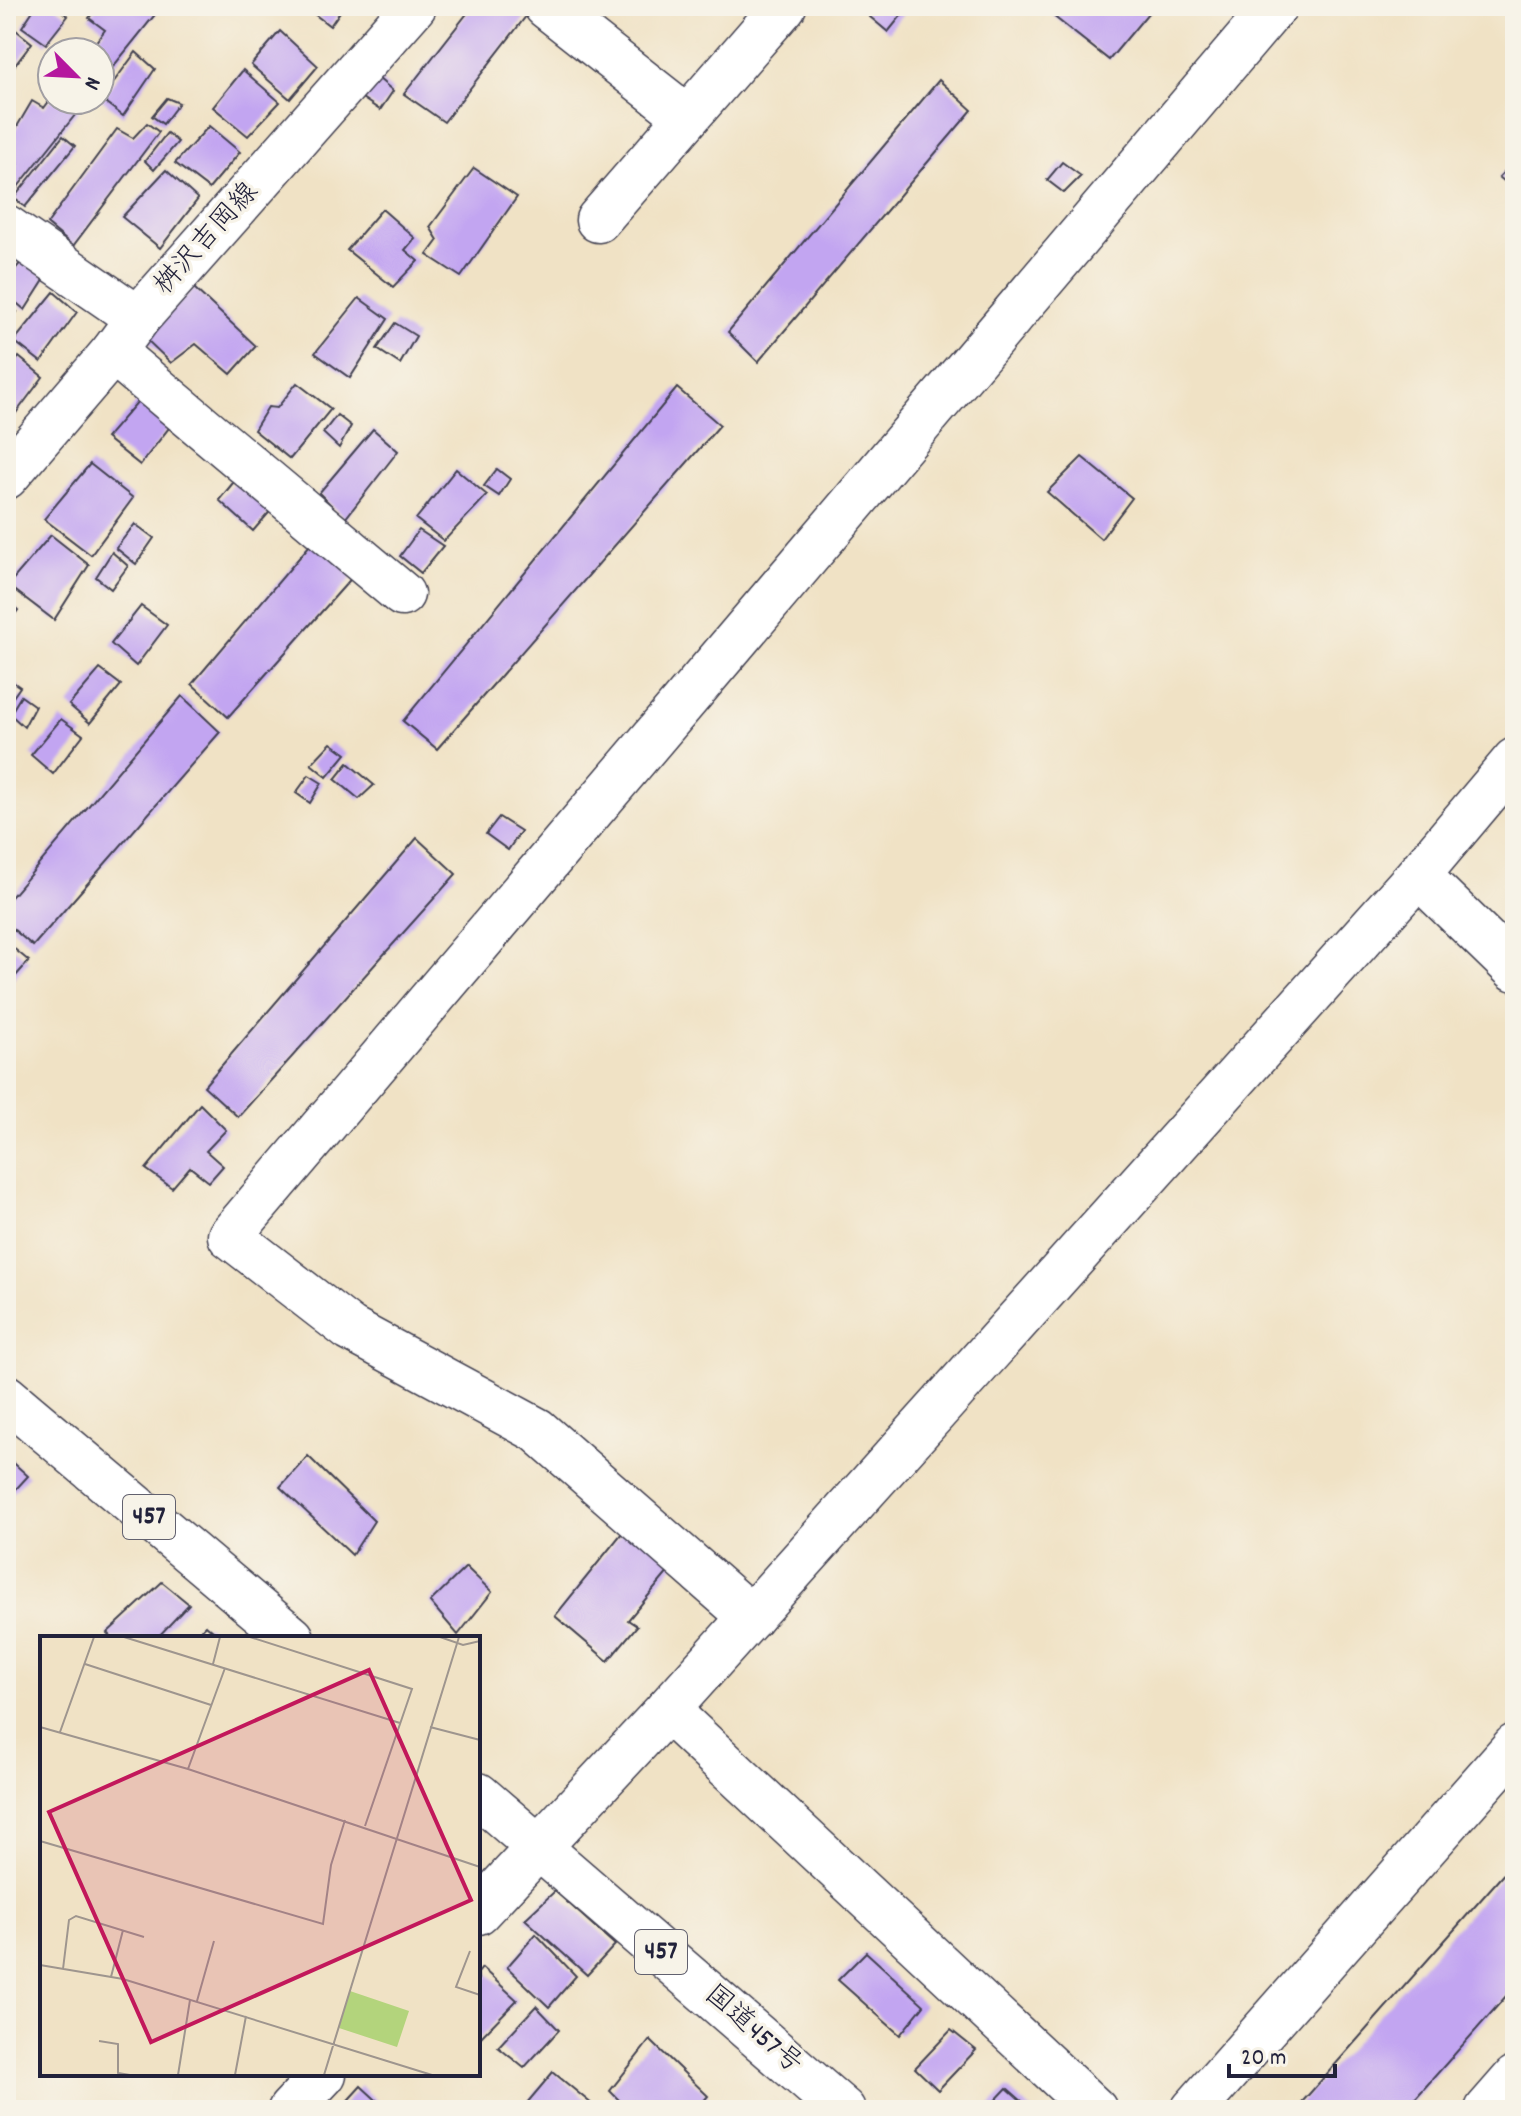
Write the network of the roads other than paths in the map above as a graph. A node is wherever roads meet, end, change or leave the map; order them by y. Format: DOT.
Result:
graph roads {
  1 [pos="414,6"];
  2 [pos="546,6"];
  3 [pos="784,6"];
  4 [pos="1275,6"];
  5 [pos="687,117"];
  6 [pos="598,220"];
  7 [pos="6,227"];
  8 [pos="126,335"];
  9 [pos="6,477"];
  10 [pos="402,594"];
  11 [pos="1515,760"];
  12 [pos="1418,875"];
  13 [pos="1515,969"];
  14 [pos="6,1397"];
  15 [pos="751,1617"];
  16 [pos="290,1636"];
  17 [pos="667,1710"];
  18 [pos="1515,1746"];
  19 [pos="480,1797"];
  20 [pos="540,1847"];
  21 [pos="480,1910"];
  22 [pos="322,2076"];
  23 [pos="1515,2078"];
  24 [pos="290,2110"];
  25 [pos="843,2110"];
  26 [pos="1095,2110"];
  27 [pos="1193,2110"];
  28 [pos="1487,2110"];
  1 -- 8 [label="main road, 桝沢吉岡線"];
  2 -- 5 [label="main road"];
  3 -- 5 [label="main road"];
  4 -- 15 [label="main road"];
  5 -- 6 [label="main road"];
  7 -- 8 [label="main road"];
  8 -- 9 [label="main road, 桝沢吉岡線"];
  8 -- 10 [label="main road"];
  11 -- 12 [label="main road"];
  12 -- 13 [label="main road"];
  12 -- 15 [label="main road"];
  14 -- 16 [label="main road, 457"];
  15 -- 17 [label="main road"];
  17 -- 20 [label="main road"];
  17 -- 26 [label="main road"];
  18 -- 27 [label="main road"];
  19 -- 20 [label="main road, 国道457号 / 457"];
  20 -- 21 [label="main road"];
  20 -- 25 [label="main road, 国道457号 / 457"];
  22 -- 24 [label="main road"];
  23 -- 28 [label="main road"];
}
